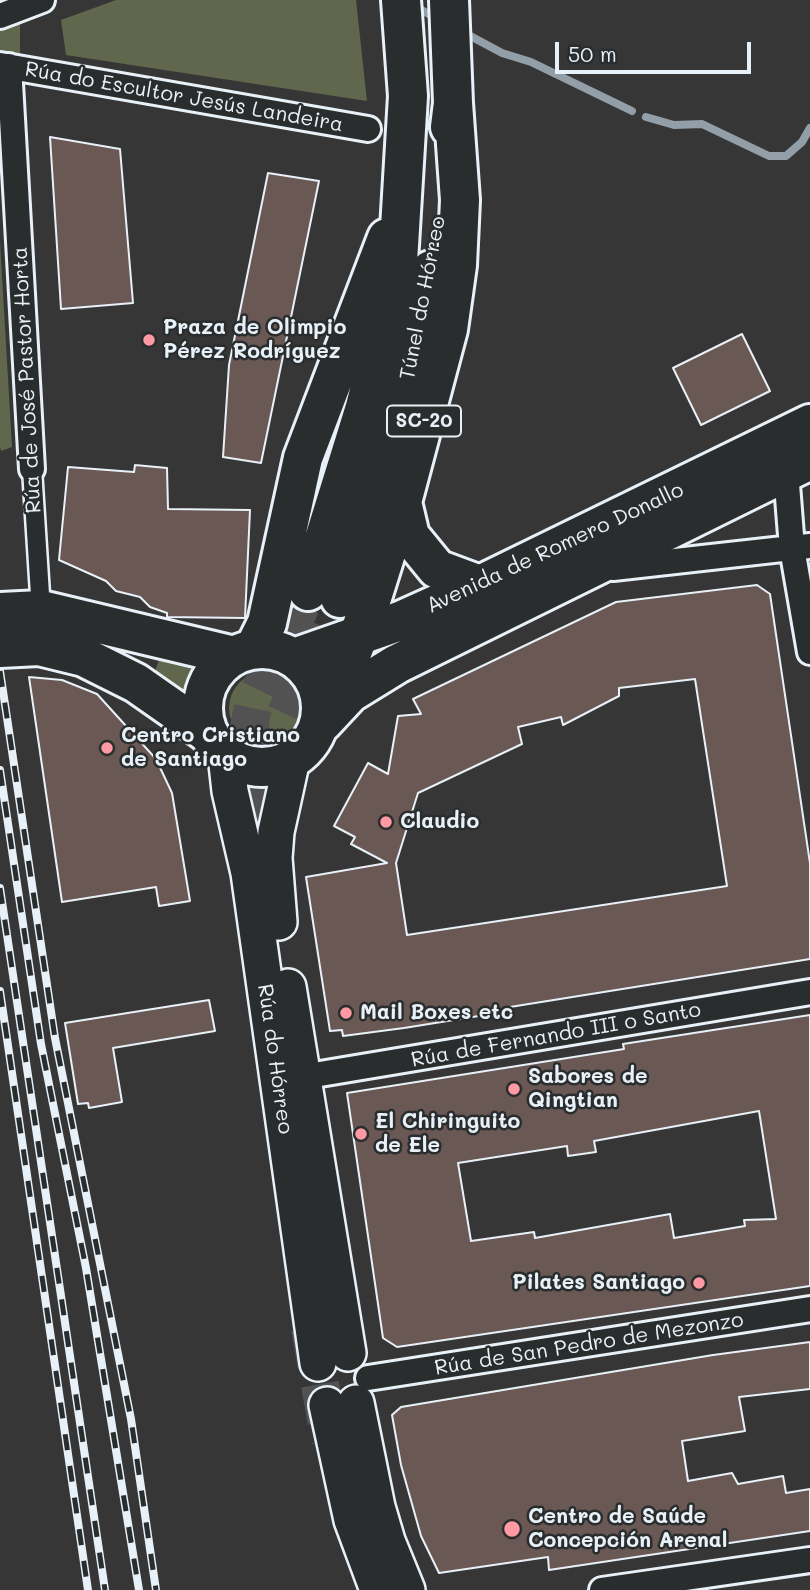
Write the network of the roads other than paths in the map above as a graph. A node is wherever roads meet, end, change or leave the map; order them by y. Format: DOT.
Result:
graph roads {
  1 [pos="41,0"];
  2 [pos="401,0"];
  3 [pos="449,0"];
  4 [pos="0,16"];
  5 [pos="5,66"];
  6 [pos="368,129"];
  7 [pos="435,197"];
  8 [pos="810,424"];
  9 [pos="798,466"];
  10 [pos="32,469"];
  11 [pos="402,502"];
  12 [pos="801,547"];
  13 [pos="581,572"];
  14 [pos="481,585"];
  15 [pos="324,594"];
  16 [pos="41,610"];
  17 [pos="0,612"];
  18 [pos="358,635"];
  19 [pos="0,648"];
  20 [pos="810,652"];
  21 [pos="244,653"];
  22 [pos="294,658"];
  23 [pos="319,726"];
  24 [pos="218,745"];
  25 [pos="292,759"];
  26 [pos="810,992"];
  27 [pos="302,1077"];
  28 [pos="810,1309"];
  29 [pos="343,1381"];
  30 [pos="810,1560"];
  31 [pos="378,1590"];
  32 [pos="407,1590"];
  33 [pos="602,1590"];
  1 -- 4 [label="street"];
  2 -- 7 [label="main road, SC-20"];
  3 -- 7 [label="main road, SC-20"];
  5 -- 6 [label="street, Rúa do Escultor Jesús Landeira"];
  5 -- 10 [label="street, Rúa de José Pastor Horta"];
  7 -- 11 [label="main road, SC-20"];
  7 -- 15 [label="main road, Túnel do Hórreo / SC-20"];
  7 -- 21 [label="main road, SC-20"];
  8 -- 14 [label="main road, Avenida de Romero Donallo"];
  9 -- 12 [label="street"];
  9 -- 13 [label="main road, Avenida de Romero Donallo"];
  10 -- 16 [label="street, Rúa de José Pastor Horta"];
  11 -- 14 [label="main road"];
  11 -- 18 [label="main road, SC-20"];
  12 -- 13 [label="street"];
  12 -- 20 [label="street"];
  13 -- 23 [label="main road, Avenida de Romero Donallo"];
  14 -- 18 [label="main road, Avenida de Romero Donallo"];
  16 -- 17 [label="main road"];
  16 -- 21 [label="main road"];
  18 -- 22 [label="main road, Avenida de Romero Donallo"];
  18 -- 23 [label="main road, SC-20"];
  19 -- 24 [label="main road"];
  21 -- 22 [label="main road"];
  21 -- 24 [label="main road, SC-20"];
  22 -- 23 [label="main road"];
  23 -- 25 [label="main road, SC-20"];
  24 -- 25 [label="main road"];
  24 -- 29 [label="main road, Rúa do Hórreo"];
  25 -- 27 [label="main road, Rúa do Hórreo"];
  26 -- 27 [label="street, Rúa de Fernando III o Santo"];
  27 -- 29 [label="main road, Rúa do Hórreo"];
  28 -- 29 [label="street, Rúa de San Pedro de Mezonzo"];
  29 -- 31 [label="main road, Rúa do Hórreo"];
  29 -- 32 [label="main road, Rúa do Hórreo"];
  30 -- 33 [label="street"];
}
